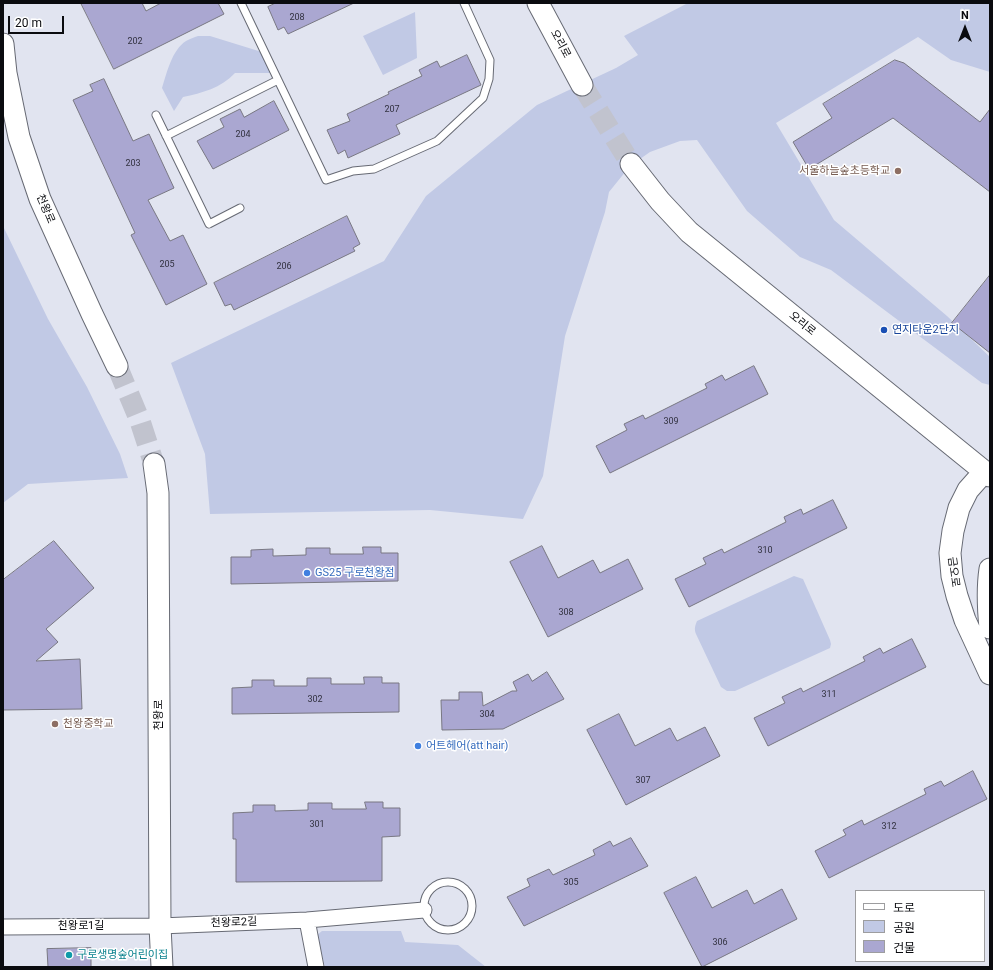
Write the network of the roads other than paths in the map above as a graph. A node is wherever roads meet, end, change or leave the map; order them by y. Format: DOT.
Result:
graph roads {
  1 [pos="241,3"];
  2 [pos="464,3"];
  3 [pos="538,3"];
  4 [pos="3,44"];
  5 [pos="278,80"];
  6 [pos="582,85"];
  7 [pos="156,115"];
  8 [pos="166,136"];
  9 [pos="631,164"];
  10 [pos="240,208"];
  11 [pos="117,366"];
  12 [pos="154,464"];
  13 [pos="988,471"];
  14 [pos="990,569"];
  15 [pos="990,628"];
  16 [pos="990,674"];
  17 [pos="424,910"];
  18 [pos="307,920"];
  19 [pos="160,926"];
  20 [pos="3,927"];
  21 [pos="162,967"];
  22 [pos="316,967"];
  1 -- 5 [label="lane"];
  2 -- 5 [label="lane"];
  3 -- 6 [label="street, 오리로"];
  4 -- 11 [label="street, 천왕로"];
  5 -- 8 [label="lane"];
  7 -- 8 [label="lane"];
  8 -- 10 [label="lane"];
  9 -- 13 [label="street, 오리로"];
  12 -- 19 [label="street, 천왕로"];
  13 -- 16 [label="street, 금오로"];
  14 -- 15 [label="street"];
  17 -- 17 [label="lane"];
  17 -- 18 [label="street, 천왕로2길"];
  18 -- 19 [label="street, 천왕로2길"];
  18 -- 22 [label="street"];
  19 -- 20 [label="street, 천왕로1길"];
  19 -- 21 [label="street, 천왕로"];
}
